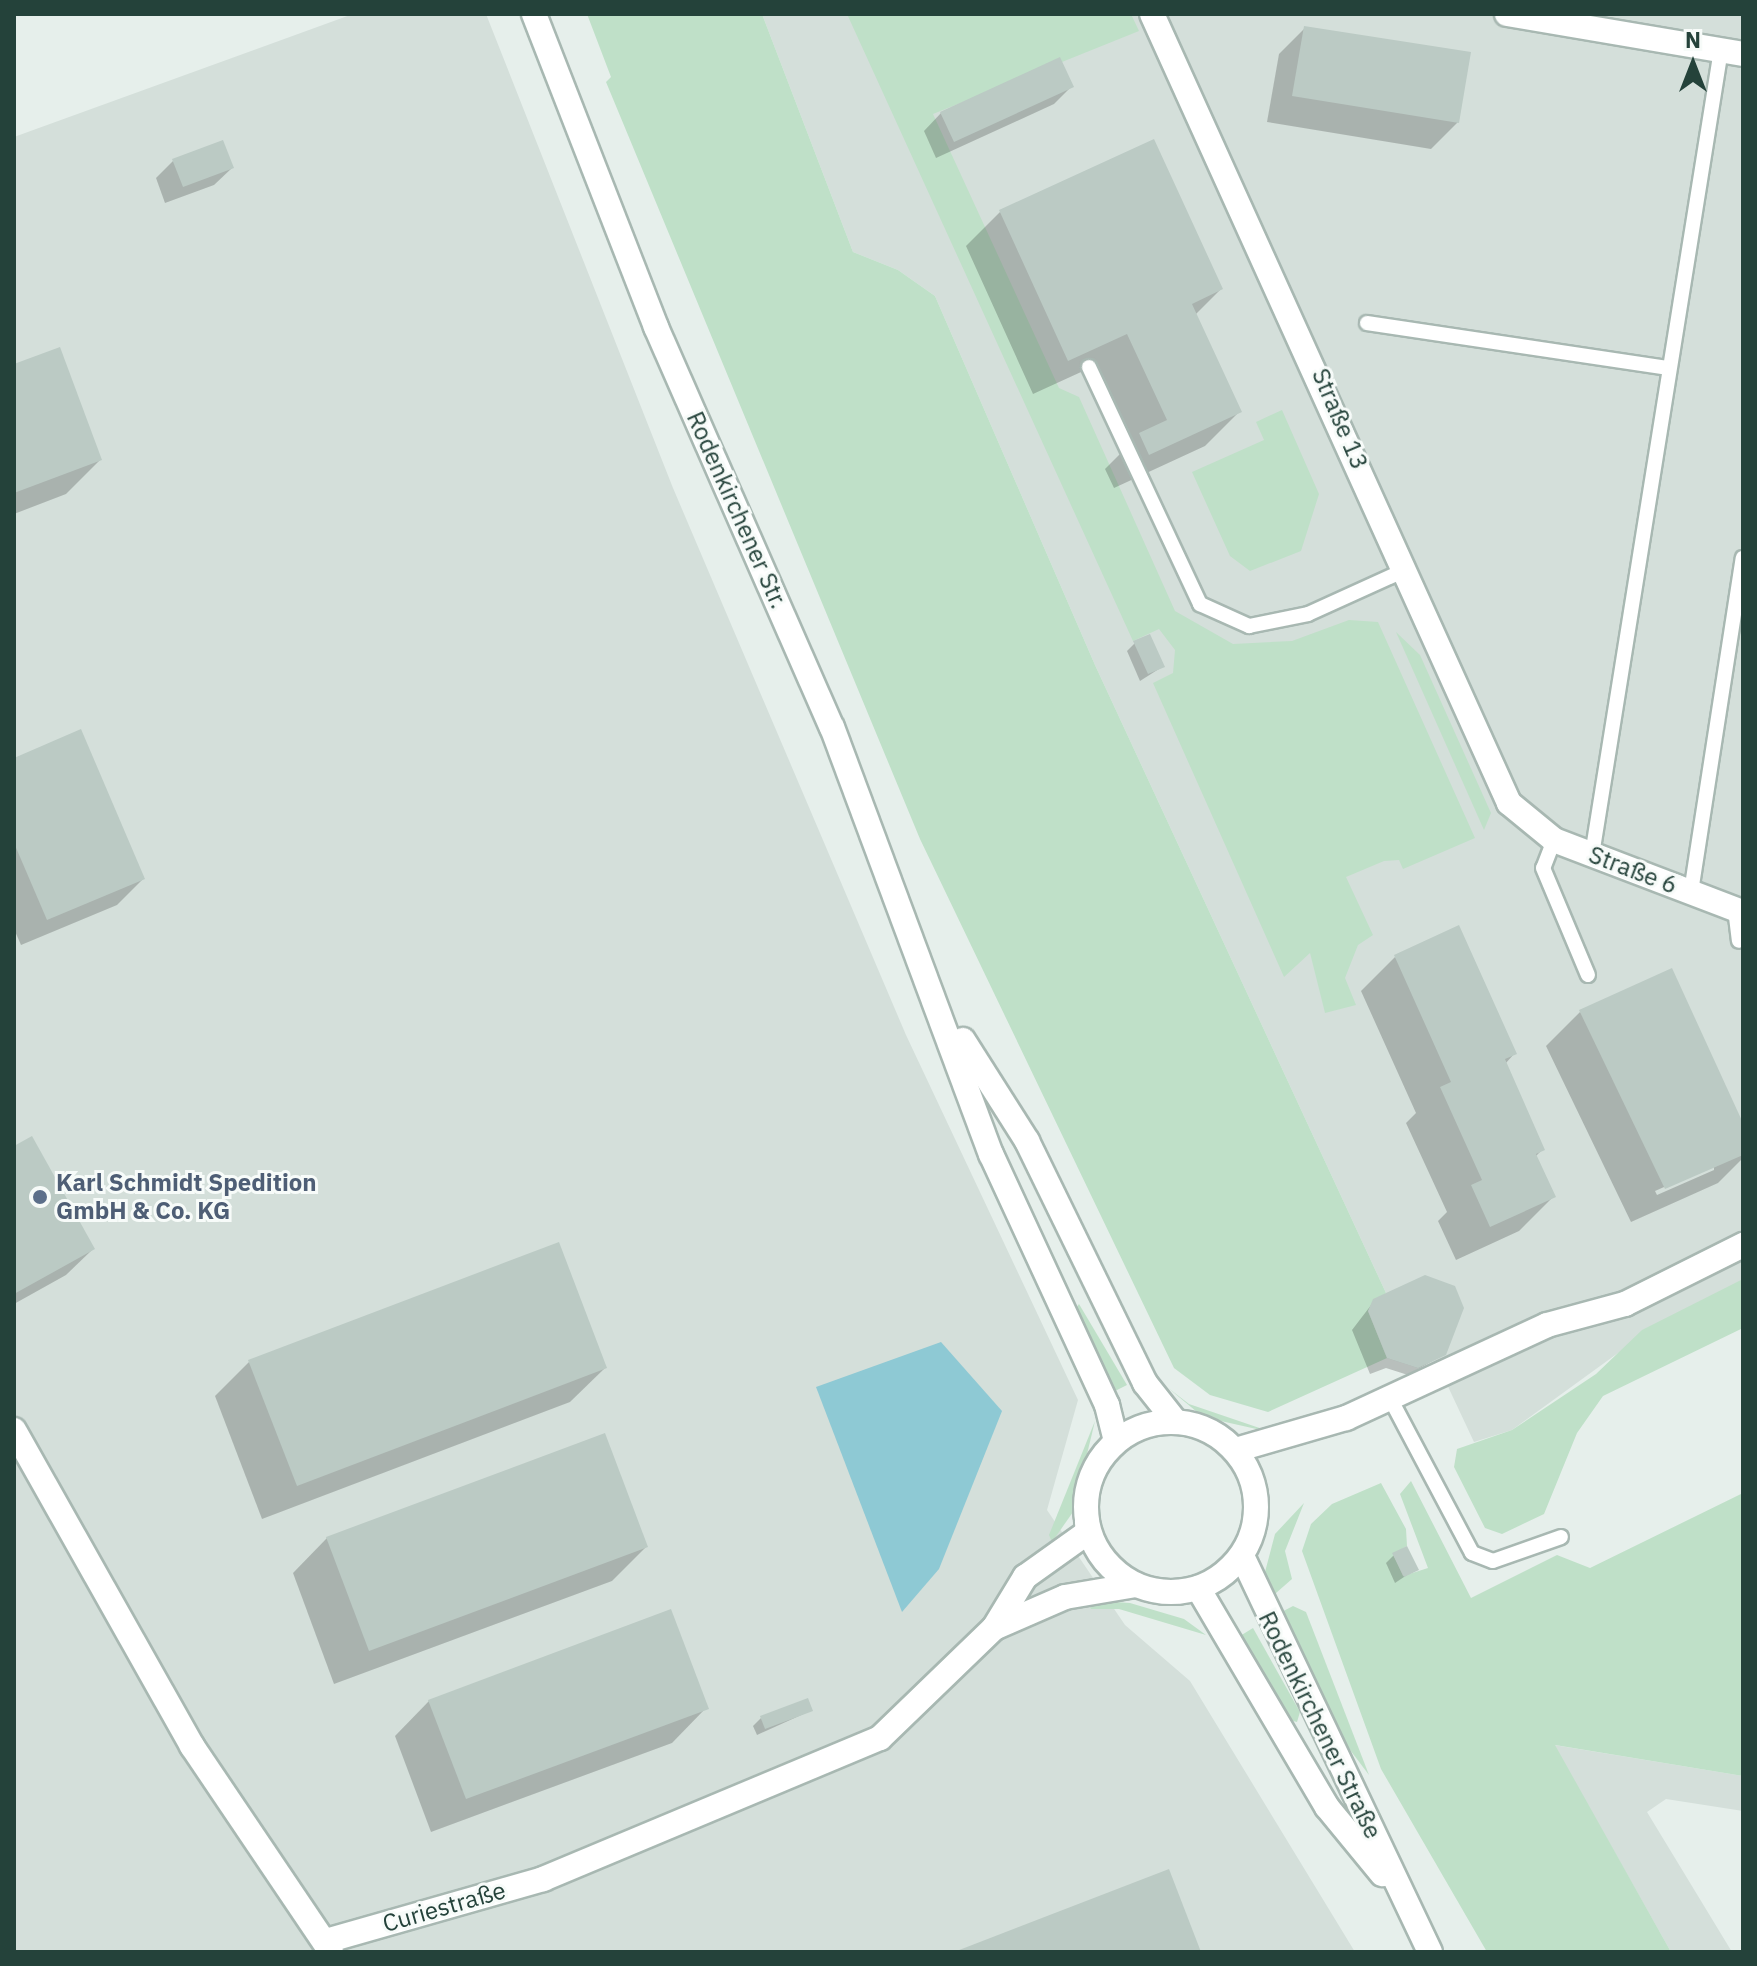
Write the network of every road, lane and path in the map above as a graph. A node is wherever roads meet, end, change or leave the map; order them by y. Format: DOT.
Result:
graph roads {
  1 [pos="534,14"];
  2 [pos="1152,14"];
  3 [pos="1507,14"];
  4 [pos="1543,17"];
  5 [pos="1732,52"];
  6 [pos="1367,323"];
  7 [pos="1089,367"];
  8 [pos="1669,368"];
  9 [pos="1743,558"];
  10 [pos="1405,570"];
  11 [pos="1526,823"];
  12 [pos="1554,840"];
  13 [pos="1592,855"];
  14 [pos="1691,892"];
  15 [pos="1739,910"];
  16 [pos="1739,941"];
  17 [pos="1588,975"];
  18 [pos="942,1006"];
  19 [pos="1743,1245"];
  20 [pos="1391,1400"];
  21 [pos="1175,1421"];
  22 [pos="14,1430"];
  23 [pos="1116,1441"];
  24 [pos="1236,1450"];
  25 [pos="1087,1522"];
  26 [pos="1561,1537"];
  27 [pos="1242,1556"];
  28 [pos="1136,1585"];
  29 [pos="1198,1588"];
  30 [pos="994,1628"];
  31 [pos="1399,1894"];
  32 [pos="328,1946"];
  33 [pos="1430,1952"];
  1 -- 18 [label="street, Rodenkirchener Str."];
  2 -- 10 [label="street, Straße 13"];
  3 -- 4 [label="street"];
  4 -- 5 [label="street"];
  5 -- 8 [label="lane"];
  6 -- 8 [label="lane"];
  7 -- 10 [label="lane"];
  8 -- 13 [label="lane"];
  9 -- 14 [label="lane"];
  10 -- 11 [label="street, Straße 13"];
  11 -- 12 [label="street, Straße 6"];
  12 -- 13 [label="street, Straße 6"];
  12 -- 17 [label="lane"];
  13 -- 14 [label="street, Straße 6"];
  14 -- 15 [label="street, Straße 6"];
  15 -- 16 [label="lane"];
  18 -- 21 [label="street"];
  18 -- 23 [label="street"];
  19 -- 20 [label="street"];
  20 -- 24 [label="street"];
  20 -- 26 [label="lane"];
  21 -- 23 [label="street"];
  21 -- 24 [label="street"];
  22 -- 32 [label="street, Curiestraße"];
  23 -- 25 [label="street"];
  24 -- 27 [label="street"];
  25 -- 28 [label="street"];
  25 -- 30 [label="street, Curiestraße"];
  27 -- 29 [label="street"];
  27 -- 31 [label="street, Rodenkirchener Straße"];
  28 -- 29 [label="street"];
  28 -- 30 [label="street, Curiestraße"];
  29 -- 31 [label="street, Rodenkirchener Straße"];
  30 -- 32 [label="street, Curiestraße"];
  31 -- 33 [label="street, Rodenkirchener Straße"];
}
